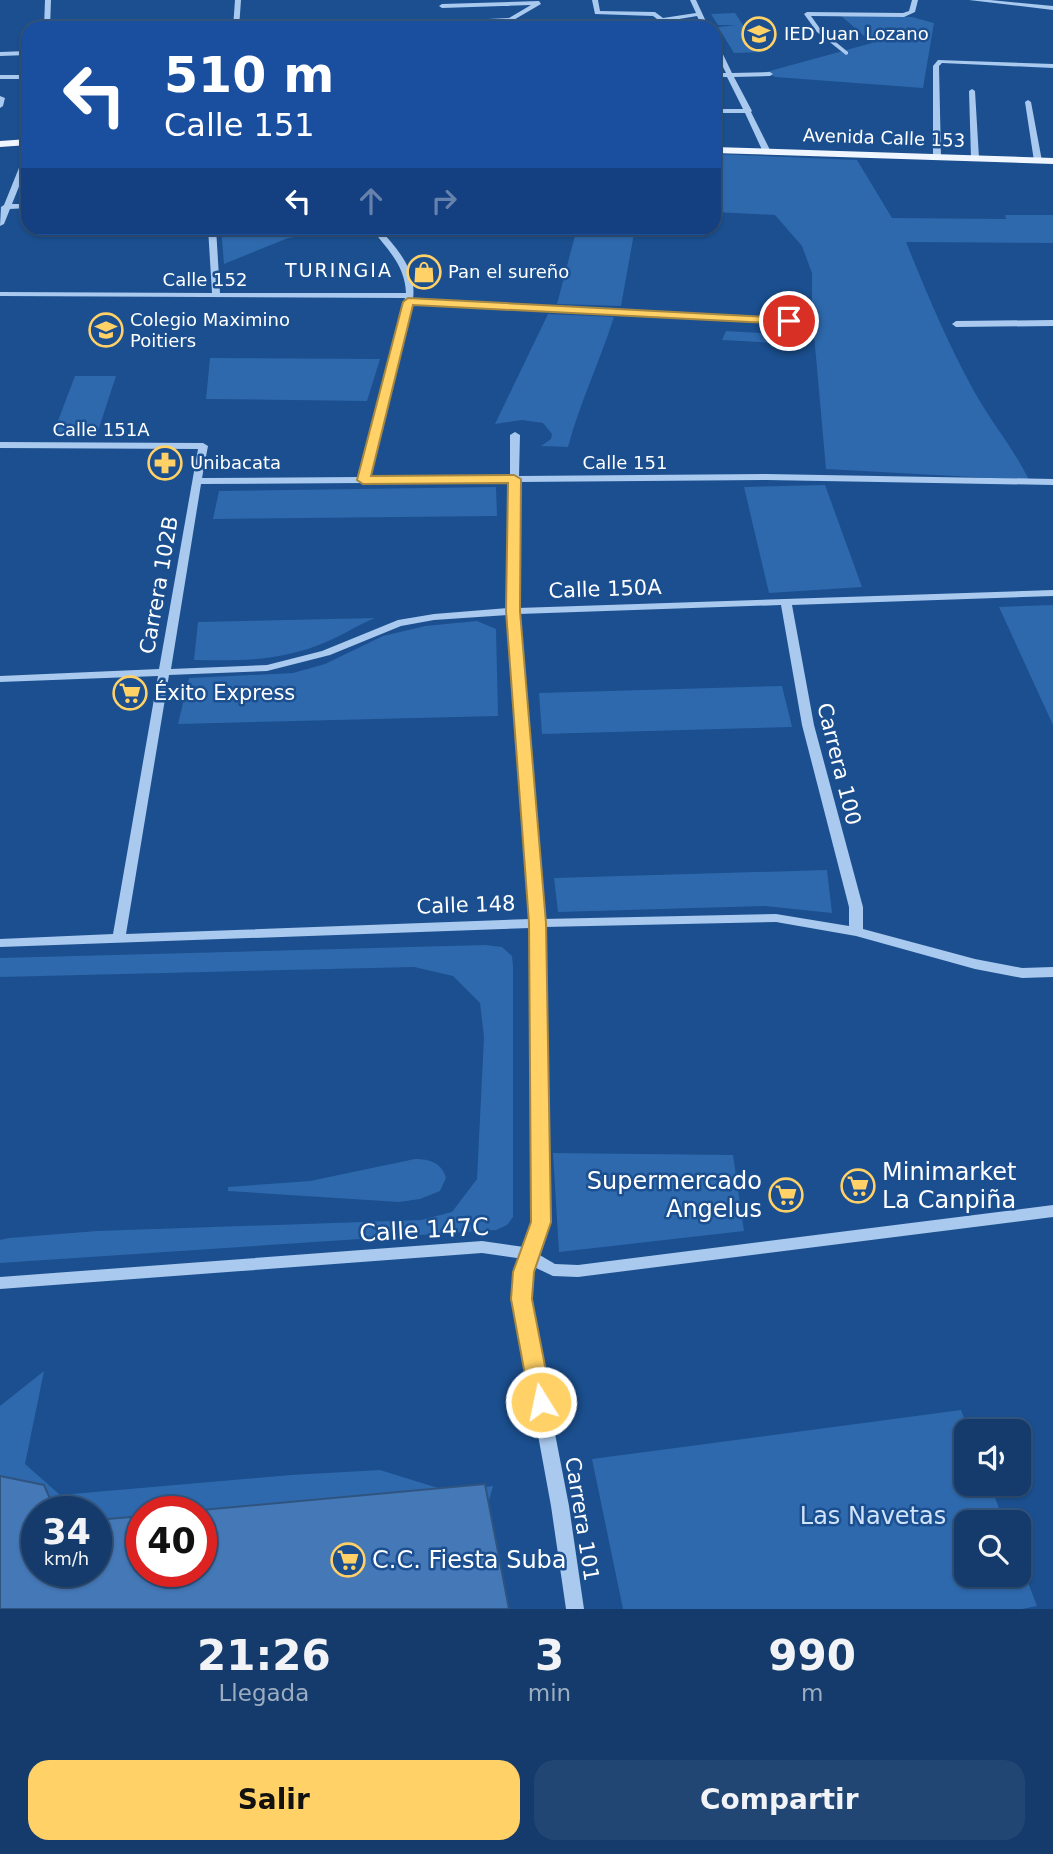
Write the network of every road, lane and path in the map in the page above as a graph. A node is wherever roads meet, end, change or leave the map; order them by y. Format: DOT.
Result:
graph roads {
  1 [pos="48,0"];
  2 [pos="238,0"];
  3 [pos="595,0"];
  4 [pos="693,0"];
  5 [pos="915,0"];
  6 [pos="972,0"];
  7 [pos="486,2"];
  8 [pos="442,3"];
  9 [pos="539,3"];
  10 [pos="1053,8"];
  11 [pos="700,14"];
  12 [pos="509,20"];
  13 [pos="47,21"];
  14 [pos="236,21"];
  15 [pos="444,21"];
  16 [pos="498,21"];
  17 [pos="662,21"];
  18 [pos="668,21"];
  19 [pos="703,21"];
  20 [pos="21,53"];
  21 [pos="845,53"];
  22 [pos="0,54"];
  23 [pos="721,55"];
  24 [pos="1053,66"];
  25 [pos="770,74"];
  26 [pos="721,75"];
  27 [pos="21,76"];
  28 [pos="732,76"];
  29 [pos="0,78"];
  30 [pos="972,91"];
  31 [pos="1028,102"];
  32 [pos="721,111"];
  33 [pos="749,111"];
  34 [pos="21,142"];
  35 [pos="0,144"];
  36 [pos="721,150"];
  37 [pos="767,152"];
  38 [pos="937,157"];
  39 [pos="975,158"];
  40 [pos="1038,161"];
  41 [pos="1053,161"];
  42 [pos="21,170"];
  43 [pos="21,206"];
  44 [pos="5,207"];
  45 [pos="0,224"];
  46 [pos="212,235"];
  47 [pos="380,235"];
  48 [pos="0,294"];
  49 [pos="216,296"];
  50 [pos="409,299"];
  51 [pos="789,321"];
  52 [pos="1053,323"];
  53 [pos="957,324"];
  54 [pos="515,435"];
  55 [pos="0,445"];
  56 [pos="202,446"];
  57 [pos="1026,475"];
  58 [pos="1053,475"];
  59 [pos="514,479"];
  60 [pos="363,480"];
  61 [pos="197,481"];
  62 [pos="1053,482"];
  63 [pos="1053,593"];
  64 [pos="786,604"];
  65 [pos="513,611"];
  66 [pos="164,674"];
  67 [pos="0,678"];
  68 [pos="537,923"];
  69 [pos="856,932"];
  70 [pos="119,938"];
  71 [pos="0,943"];
  72 [pos="1053,972"];
  73 [pos="1053,1211"];
  74 [pos="529,1257"];
  75 [pos="0,1283"];
  76 [pos="575,1609"];
  1 -- 13 [label="street"];
  2 -- 14 [label="street"];
  3 -- 17 [label="street"];
  4 -- 11 [label="street"];
  5 -- 21 [label="street"];
  6 -- 10 [label="street"];
  7 -- 8 [label="street"];
  7 -- 9 [label="street"];
  8 -- 15 [label="street"];
  9 -- 12 [label="street"];
  11 -- 18 [label="street"];
  11 -- 19 [label="street"];
  12 -- 16 [label="street"];
  20 -- 22 [label="street"];
  23 -- 28 [label="street"];
  24 -- 38 [label="street"];
  25 -- 28 [label="street"];
  26 -- 28 [label="street"];
  27 -- 29 [label="street"];
  28 -- 33 [label="street"];
  30 -- 39 [label="street"];
  31 -- 40 [label="street"];
  32 -- 33 [label="street"];
  33 -- 37 [label="street"];
  34 -- 35 [label="main road"];
  36 -- 37 [label="main road, Avenida Calle 153"];
  37 -- 38 [label="main road, Avenida Calle 153"];
  38 -- 39 [label="main road, Avenida Calle 153"];
  39 -- 40 [label="main road, Avenida Calle 153"];
  40 -- 41 [label="main road, Avenida Calle 153"];
  42 -- 44 [label="street"];
  43 -- 44 [label="street"];
  44 -- 45 [label="street"];
  46 -- 49 [label="street"];
  47 -- 50 [label="street"];
  48 -- 49 [label="street, Calle 152"];
  49 -- 50 [label="street, Calle 152"];
  50 -- 51 [label="street, Calle 152"];
  50 -- 60 [label="street"];
  52 -- 53 [label="street"];
  54 -- 59 [label="street, Carrera 101"];
  55 -- 56 [label="street, Calle 151A"];
  56 -- 61 [label="street, Carrera 102B"];
  57 -- 58 [label="street"];
  59 -- 60 [label="street, Calle 151"];
  59 -- 62 [label="street, Calle 151"];
  59 -- 65 [label="street, Carrera 101"];
  60 -- 61 [label="street, Calle 151"];
  61 -- 66 [label="street, Carrera 102B"];
  63 -- 64 [label="street, Calle 150A"];
  64 -- 65 [label="street, Calle 150A"];
  64 -- 69 [label="street, Carrera 100"];
  65 -- 66 [label="street, Calle 150A"];
  65 -- 68 [label="street, Carrera 101"];
  66 -- 67 [label="street, Calle 150A"];
  66 -- 70 [label="street, Carrera 102B"];
  68 -- 69 [label="street, Calle 148"];
  68 -- 70 [label="street, Calle 148"];
  68 -- 74 [label="street, Carrera 101"];
  69 -- 72 [label="street, Calle 148"];
  70 -- 71 [label="street, Calle 148"];
  73 -- 74 [label="street, Calle 147C"];
  74 -- 75 [label="street, Calle 147C"];
  74 -- 76 [label="street, Carrera 101"];
}
